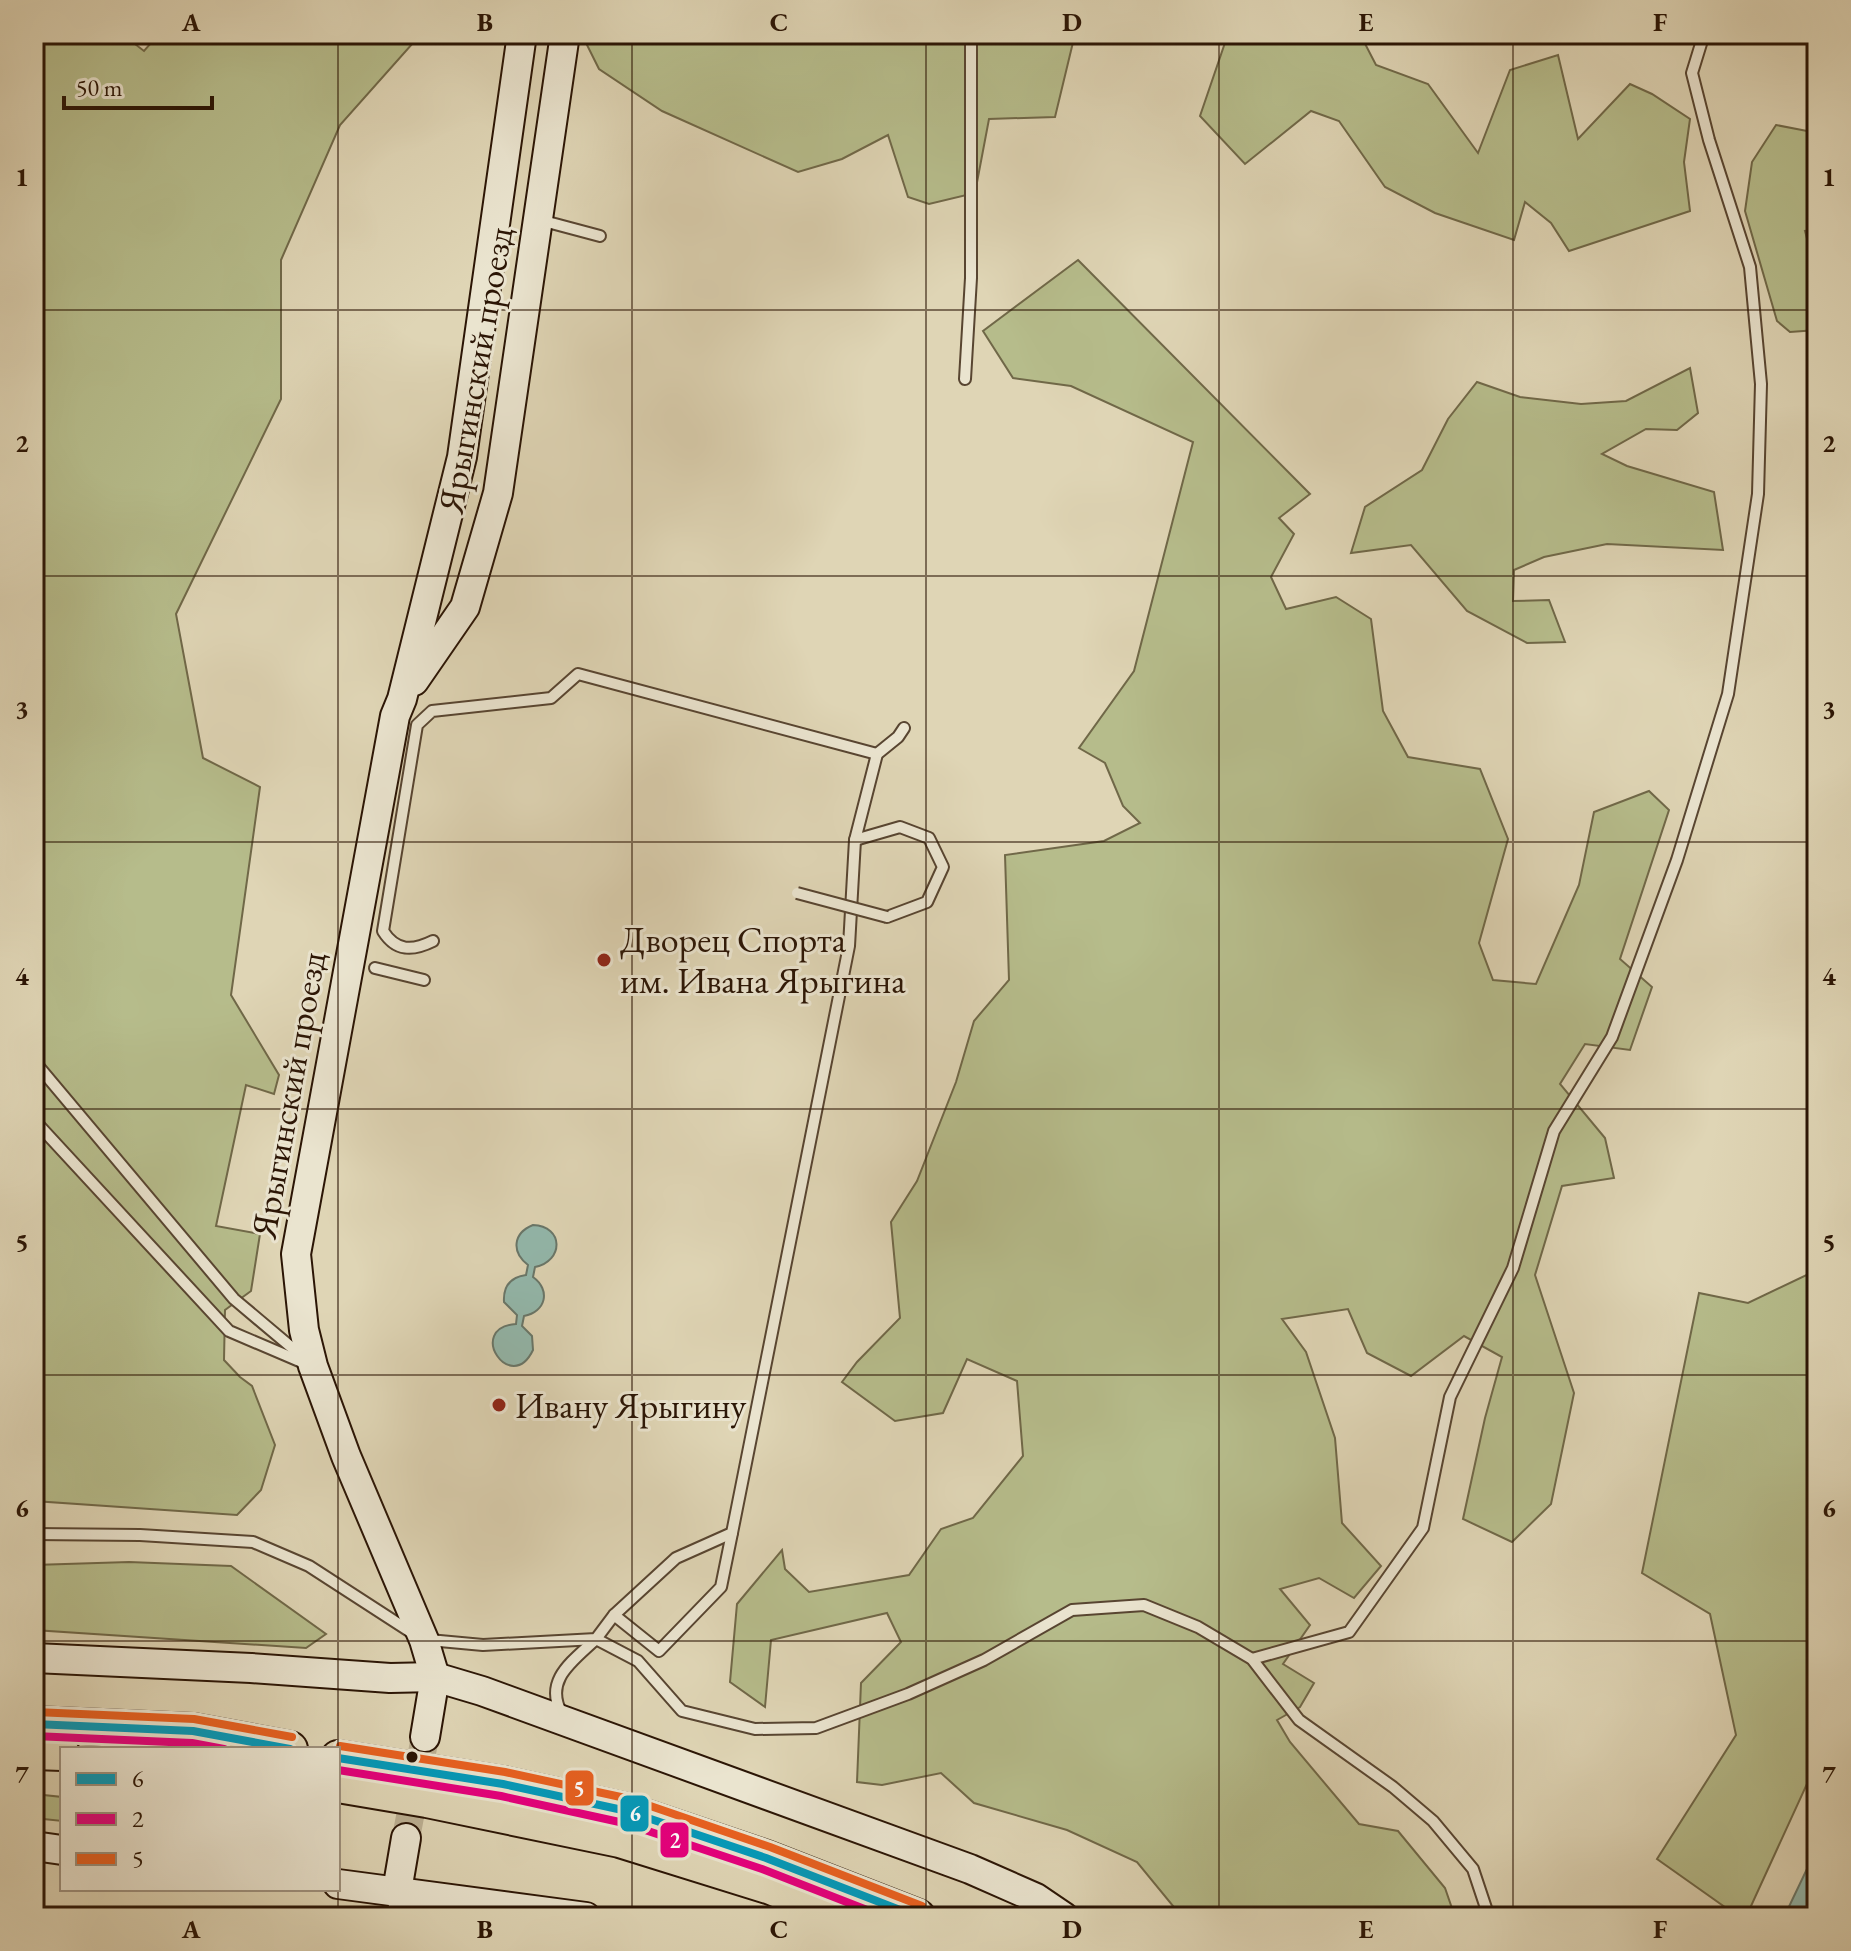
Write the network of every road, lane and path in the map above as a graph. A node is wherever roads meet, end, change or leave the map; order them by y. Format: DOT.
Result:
graph roads {
  1 [pos="522,34"];
  2 [pos="565,34"];
  3 [pos="971,34"];
  4 [pos="1704,34"];
  5 [pos="539,220"];
  6 [pos="600,236"];
  7 [pos="965,379"];
  8 [pos="456,486"];
  9 [pos="498,493"];
  10 [pos="402,699"];
  11 [pos="904,728"];
  12 [pos="877,754"];
  13 [pos="855,840"];
  14 [pos="797,893"];
  15 [pos="433,941"];
  16 [pos="375,968"];
  17 [pos="424,980"];
  18 [pos="34,1061"];
  19 [pos="34,1120"];
  20 [pos="313,1366"];
  21 [pos="732,1533"];
  22 [pos="34,1534"];
  23 [pos="614,1615"];
  24 [pos="596,1639"];
  25 [pos="424,1640"];
  26 [pos="34,1658"];
  27 [pos="1252,1659"];
  28 [pos="435,1677"];
  29 [pos="567,1723"];
  30 [pos="34,1724"];
  31 [pos="425,1737"];
  32 [pos="279,1747"];
  33 [pos="34,1752"];
  34 [pos="60,1753"];
  35 [pos="340,1758"];
  36 [pos="340,1785"];
  37 [pos="406,1838"];
  38 [pos="34,1846"];
  39 [pos="60,1850"];
  40 [pos="340,1885"];
  41 [pos="394,1904"];
  42 [pos="586,1917"];
  43 [pos="843,1917"];
  44 [pos="918,1917"];
  45 [pos="1064,1917"];
  46 [pos="1489,1917"];
  1 -- 8 [label="main road, Ярыгинский проезд"];
  2 -- 5 [label="main road, Ярыгинский проезд"];
  3 -- 7 [label="lane"];
  4 -- 27 [label="lane"];
  5 -- 6 [label="lane"];
  5 -- 9 [label="main road, Ярыгинский проезд"];
  8 -- 9 [label="main road"];
  8 -- 10 [label="main road, Ярыгинский проезд"];
  9 -- 10 [label="main road, Ярыгинский проезд"];
  10 -- 20 [label="main road, Ярыгинский проезд"];
  11 -- 12 [label="lane"];
  12 -- 13 [label="lane"];
  12 -- 15 [label="lane"];
  13 -- 14 [label="lane, bridge"];
  13 -- 21 [label="lane"];
  16 -- 17 [label="lane"];
  18 -- 20 [label="lane"];
  19 -- 20 [label="lane"];
  20 -- 25 [label="main road, Ярыгинский проезд"];
  21 -- 23 [label="lane"];
  21 -- 23 [label="lane"];
  22 -- 25 [label="lane"];
  23 -- 24 [label="lane"];
  24 -- 25 [label="lane"];
  24 -- 27 [label="lane"];
  24 -- 29 [label="lane"];
  25 -- 28 [label="main road, Ярыгинский проезд"];
  26 -- 28 [label="main road"];
  27 -- 46 [label="lane"];
  28 -- 29 [label="main road"];
  28 -- 31 [label="main road"];
  29 -- 45 [label="main road"];
  30 -- 32 [label="highway"];
  33 -- 34 [label="highway"];
  35 -- 44 [label="highway"];
  36 -- 43 [label="highway"];
  37 -- 41 [label="main road"];
  38 -- 39 [label="main road"];
  40 -- 41 [label="main road"];
  41 -- 42 [label="main road"];
}
